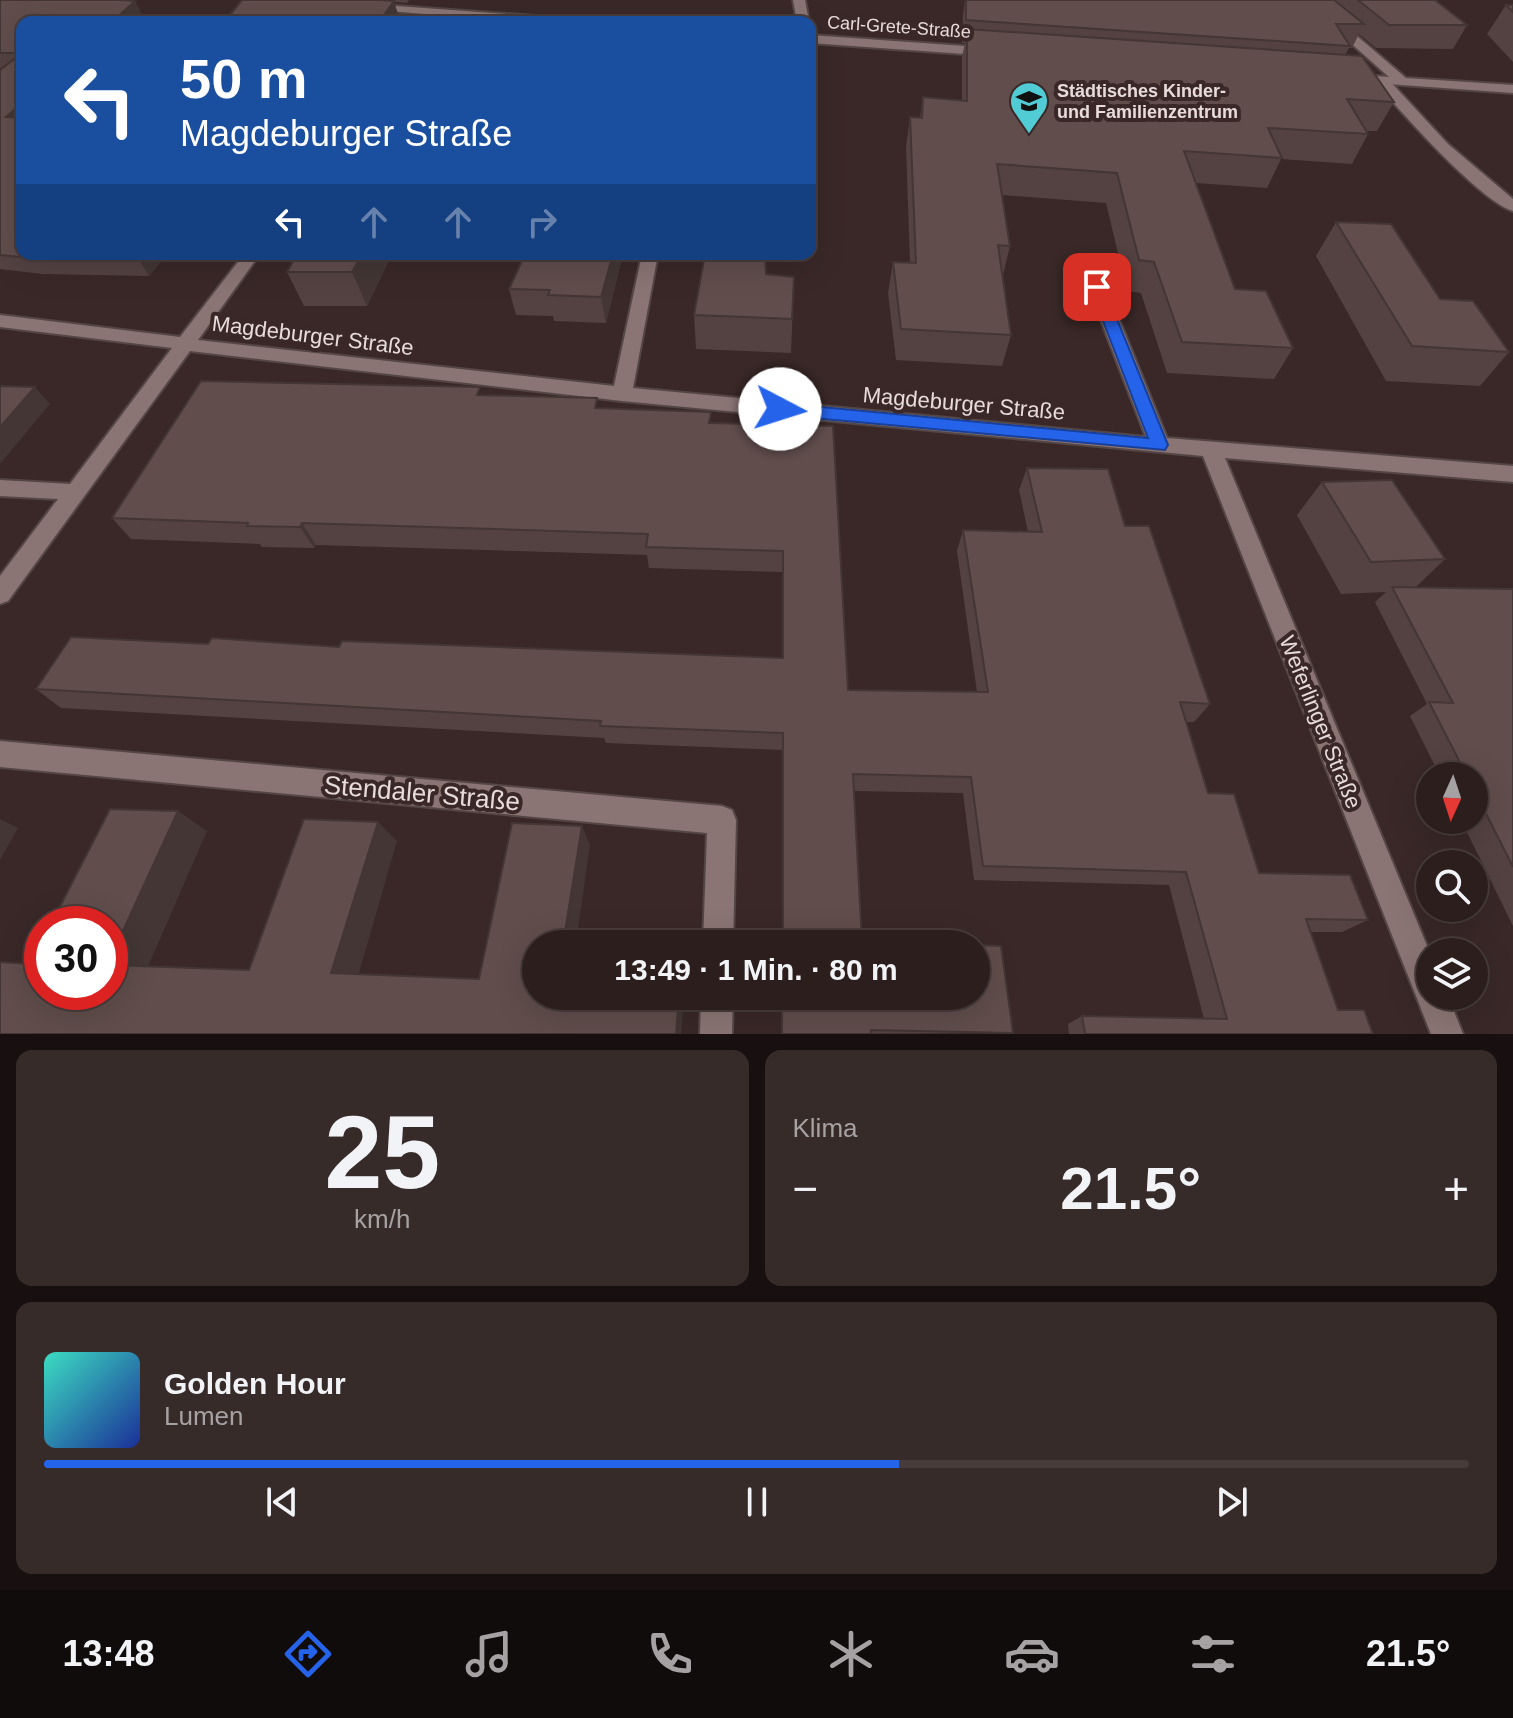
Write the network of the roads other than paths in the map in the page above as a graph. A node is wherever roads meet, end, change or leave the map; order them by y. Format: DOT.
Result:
graph roads {
  1 [pos="1308,0"];
  2 [pos="353,6"];
  3 [pos="416,16"];
  4 [pos="816,39"];
  5 [pos="1000,53"];
  6 [pos="1334,77"];
  7 [pos="1381,80"];
  8 [pos="1402,81"];
  9 [pos="1513,89"];
  10 [pos="1513,206"];
  11 [pos="248,260"];
  12 [pos="649,260"];
  13 [pos="1097,287"];
  14 [pos="0,321"];
  15 [pos="187,345"];
  16 [pos="622,394"];
  17 [pos="1159,445"];
  18 [pos="1212,452"];
  19 [pos="1513,474"];
  20 [pos="0,488"];
  21 [pos="75,492"];
  22 [pos="0,594"];
  23 [pos="0,754"];
  24 [pos="718,930"];
  25 [pos="1416,957"];
  26 [pos="717,1010"];
  27 [pos="1437,1010"];
  28 [pos="716,1034"];
  29 [pos="1447,1034"];
  1 -- 8 [label="street"];
  2 -- 3 [label="street"];
  4 -- 5 [label="street, Carl-Grete-Straße"];
  6 -- 7 [label="street"];
  7 -- 8 [label="street"];
  7 -- 10 [label="street"];
  8 -- 9 [label="street"];
  11 -- 15 [label="street"];
  12 -- 16 [label="street"];
  13 -- 17 [label="street"];
  14 -- 15 [label="street, Magdeburger Straße"];
  15 -- 16 [label="street, Magdeburger Straße"];
  15 -- 21 [label="street"];
  16 -- 17 [label="street, Magdeburger Straße"];
  17 -- 18 [label="street, Magdeburger Straße"];
  18 -- 19 [label="street, Magdeburger Straße"];
  18 -- 25 [label="street, Weferlinger Straße"];
  20 -- 21 [label="street"];
  21 -- 22 [label="street"];
  23 -- 24 [label="street, Stendaler Straße"];
  26 -- 28 [label="street"];
  27 -- 29 [label="street, Weferlinger Straße"];
}
